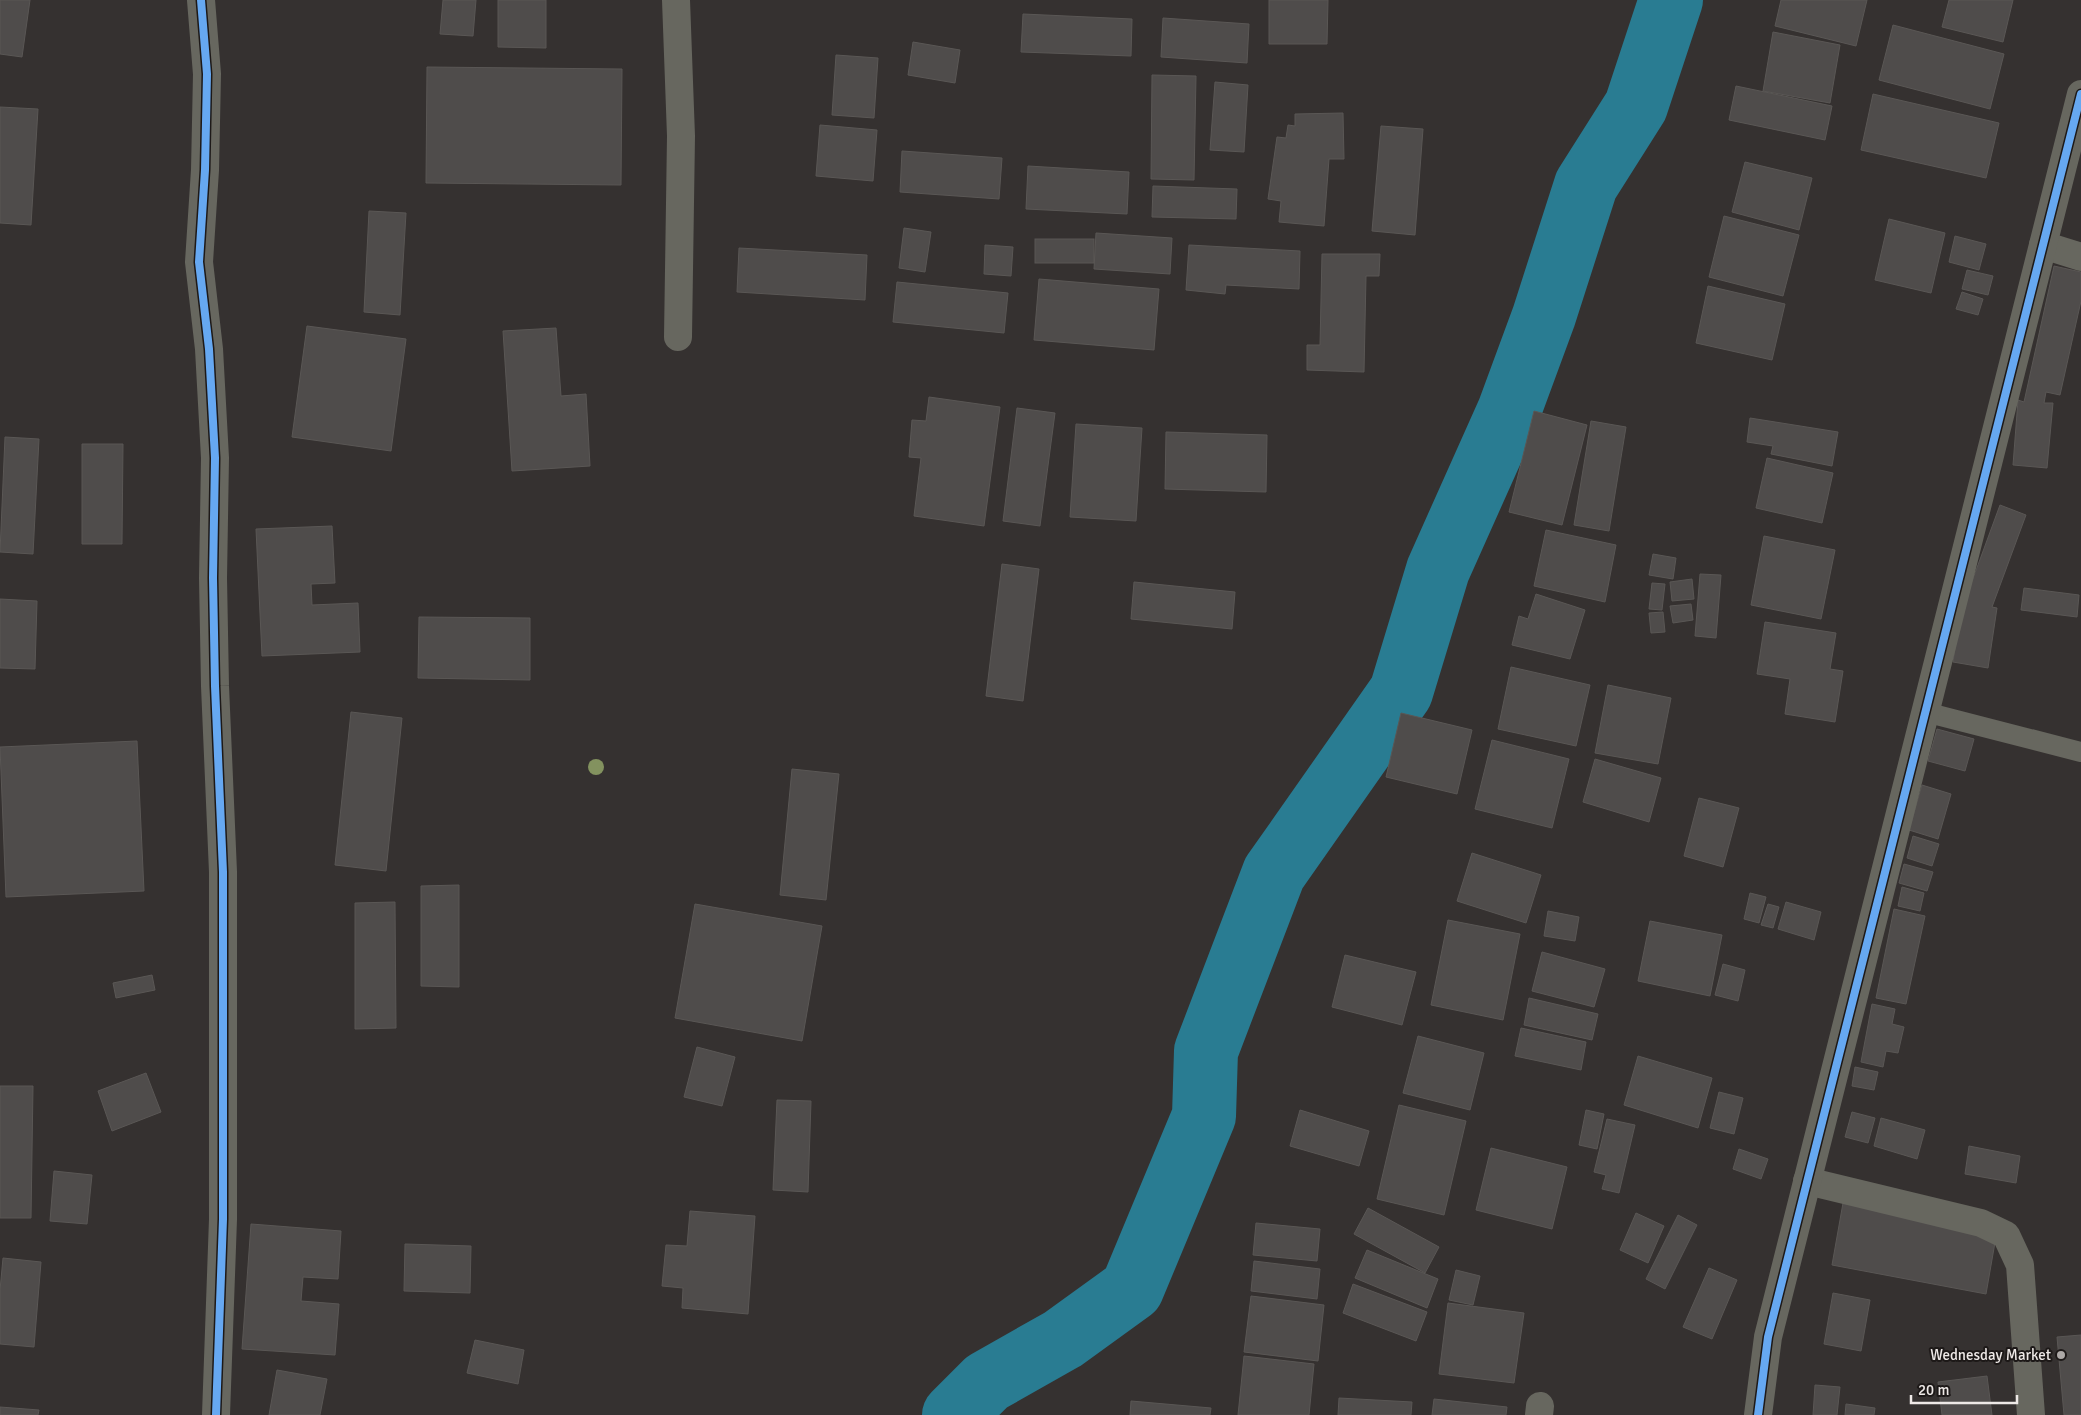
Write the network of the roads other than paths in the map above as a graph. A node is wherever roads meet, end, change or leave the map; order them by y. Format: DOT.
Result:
graph roads {
  1 [pos="201,0"];
  2 [pos="676,0"];
  3 [pos="2081,94"];
  4 [pos="2043,245"];
  5 [pos="2081,257"];
  6 [pos="678,337"];
  7 [pos="1925,712"];
  8 [pos="2081,752"];
  9 [pos="1807,1182"];
  10 [pos="216,1415"];
  11 [pos="1758,1415"];
  12 [pos="2031,1415"];
  1 -- 10 [label="street"];
  2 -- 6 [label="street"];
  3 -- 4 [label="street"];
  4 -- 5 [label="street"];
  4 -- 7 [label="street"];
  7 -- 8 [label="lane"];
  7 -- 9 [label="street"];
  9 -- 11 [label="street"];
  9 -- 12 [label="street"];
}
